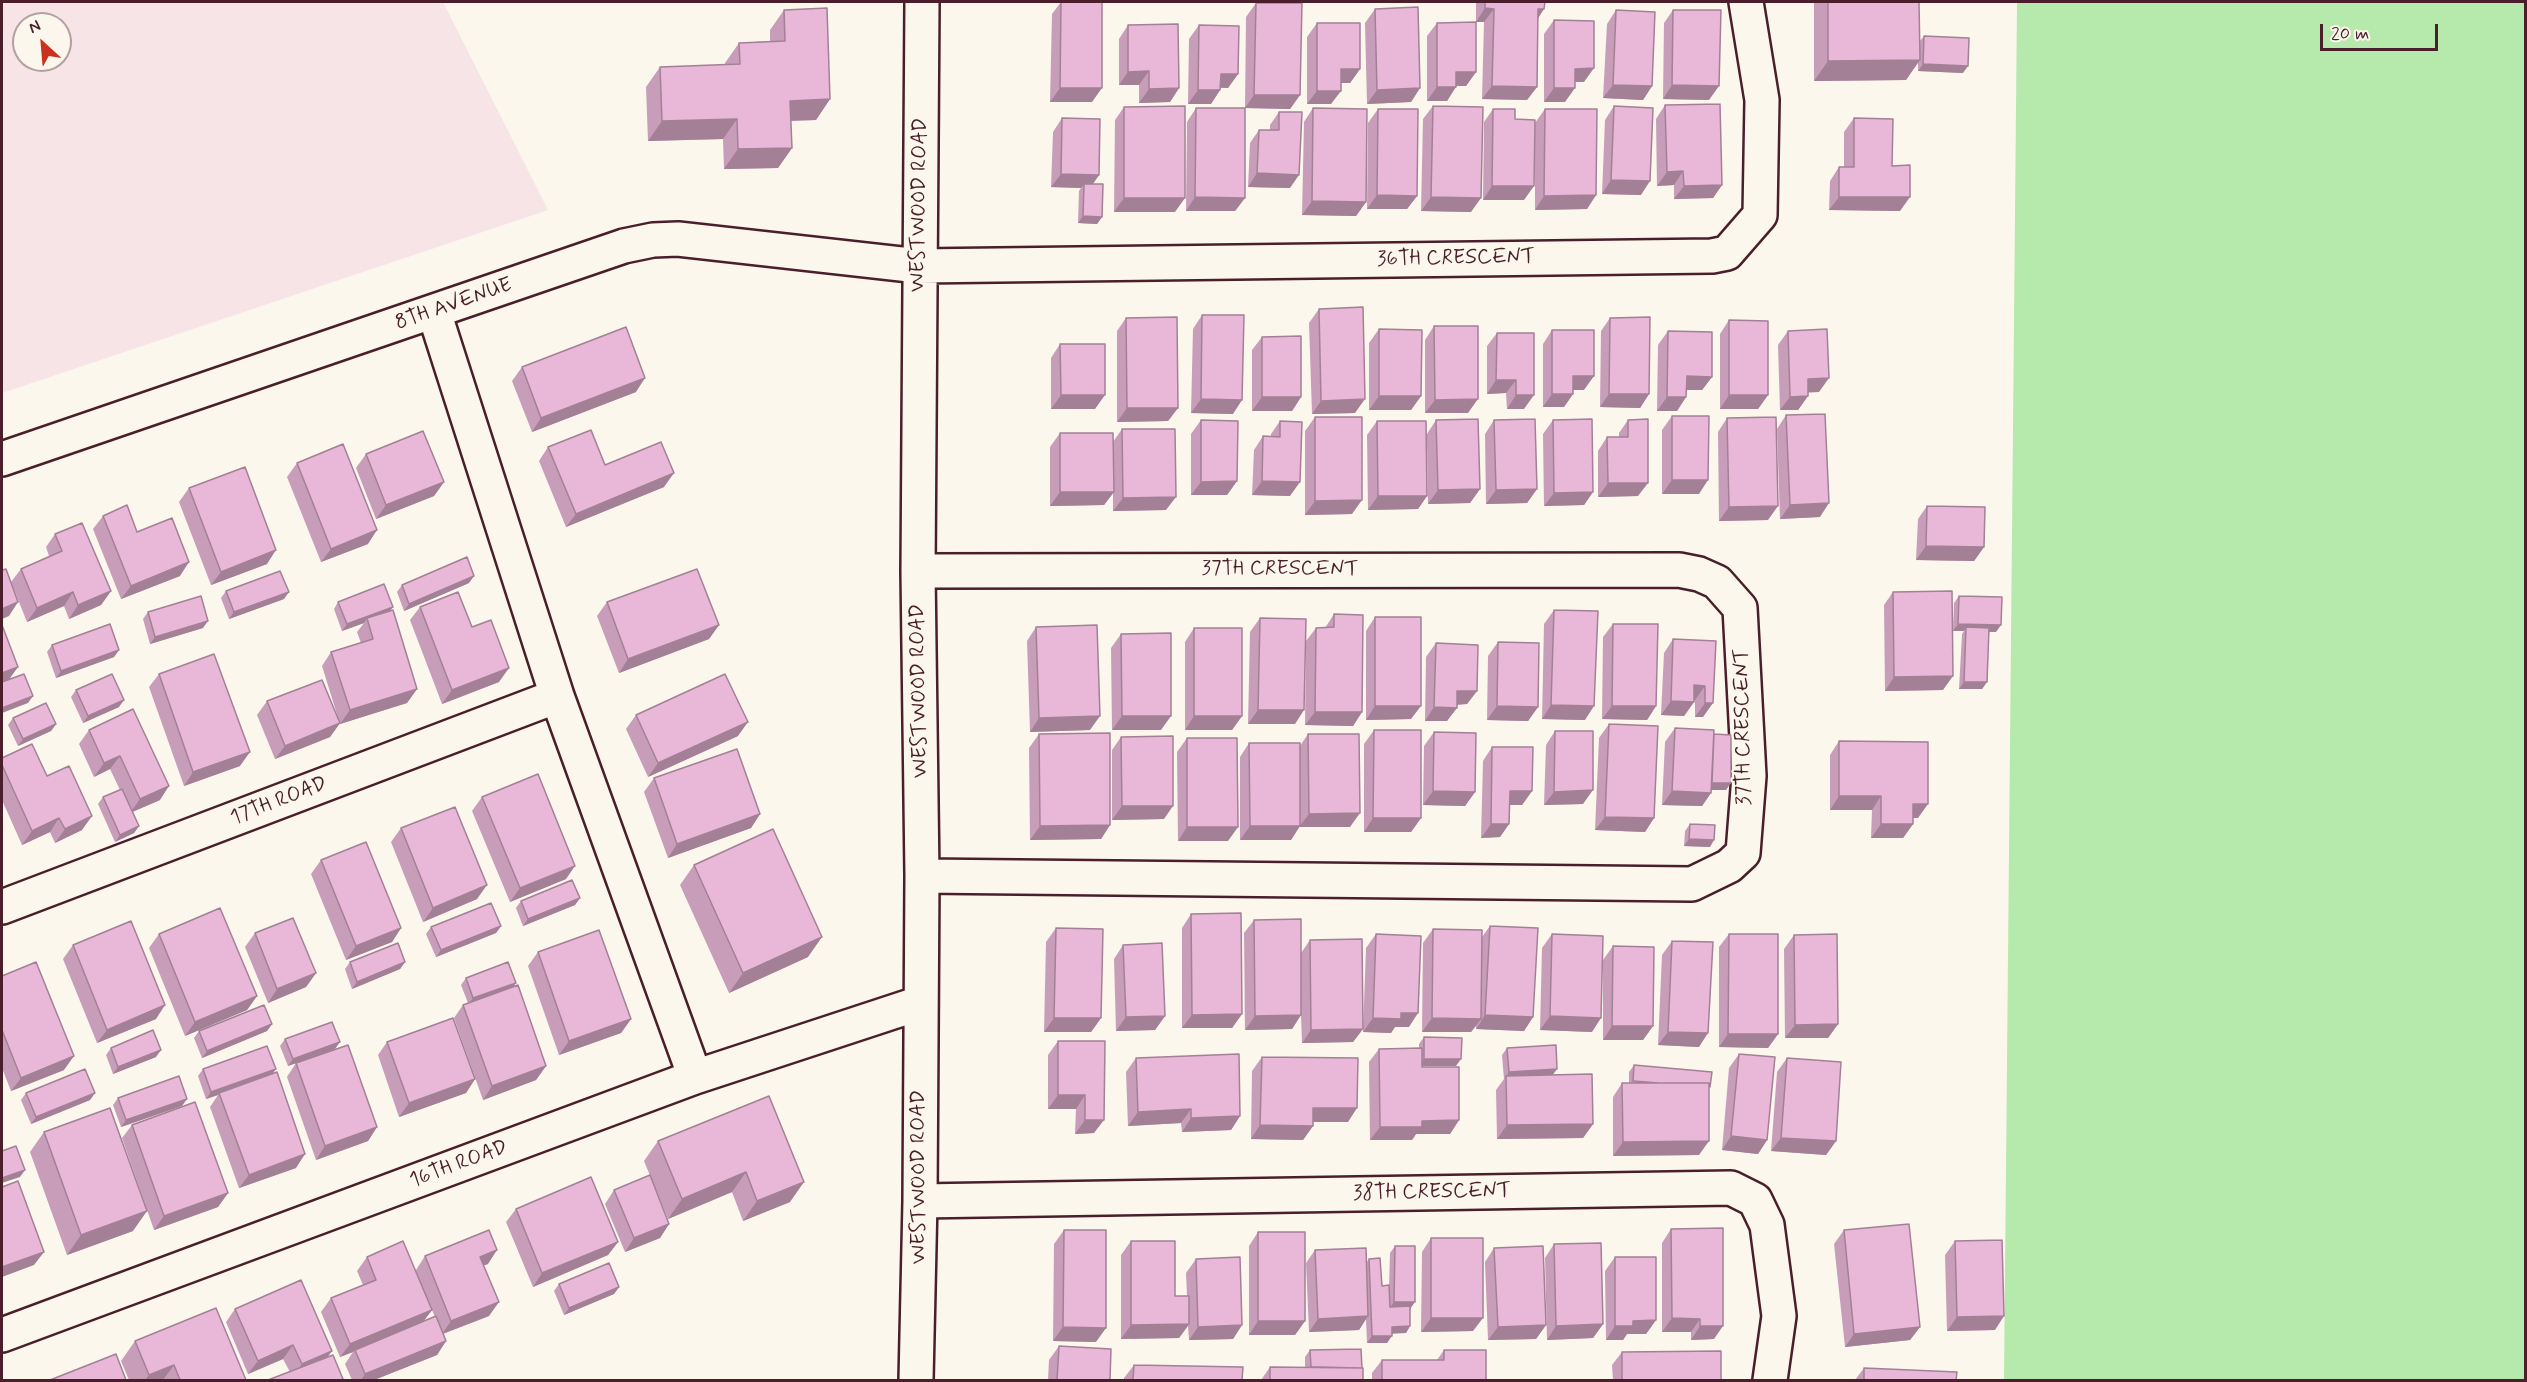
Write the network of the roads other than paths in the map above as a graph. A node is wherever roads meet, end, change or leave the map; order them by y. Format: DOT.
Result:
graph roads {
  1 [pos="922,2"];
  2 [pos="1746,2"];
  3 [pos="919,266"];
  4 [pos="434,312"];
  5 [pos="2,459"];
  6 [pos="918,571"];
  7 [pos="556,696"];
  8 [pos="922,876"];
  9 [pos="2,907"];
  10 [pos="920,1003"];
  11 [pos="695,1077"];
  12 [pos="920,1201"];
  13 [pos="2,1335"];
  14 [pos="916,1380"];
  15 [pos="1770,1380"];
  1 -- 3 [label="street, WESTWOOD ROAD"];
  2 -- 3 [label="street, 36TH CRESCENT"];
  3 -- 4 [label="street, 8TH AVENUE"];
  3 -- 6 [label="street, WESTWOOD ROAD"];
  4 -- 5 [label="street, 8TH AVENUE"];
  4 -- 7 [label="street"];
  6 -- 8 [label="street, WESTWOOD ROAD"];
  6 -- 8 [label="street, 37TH CRESCENT"];
  7 -- 9 [label="street, 17TH ROAD"];
  7 -- 11 [label="street"];
  8 -- 10 [label="street, WESTWOOD ROAD"];
  10 -- 11 [label="street, 16TH ROAD"];
  10 -- 12 [label="street, WESTWOOD ROAD"];
  11 -- 13 [label="street, 16TH ROAD"];
  12 -- 14 [label="street, WESTWOOD ROAD"];
  12 -- 15 [label="street, 38TH CRESCENT"];
}
